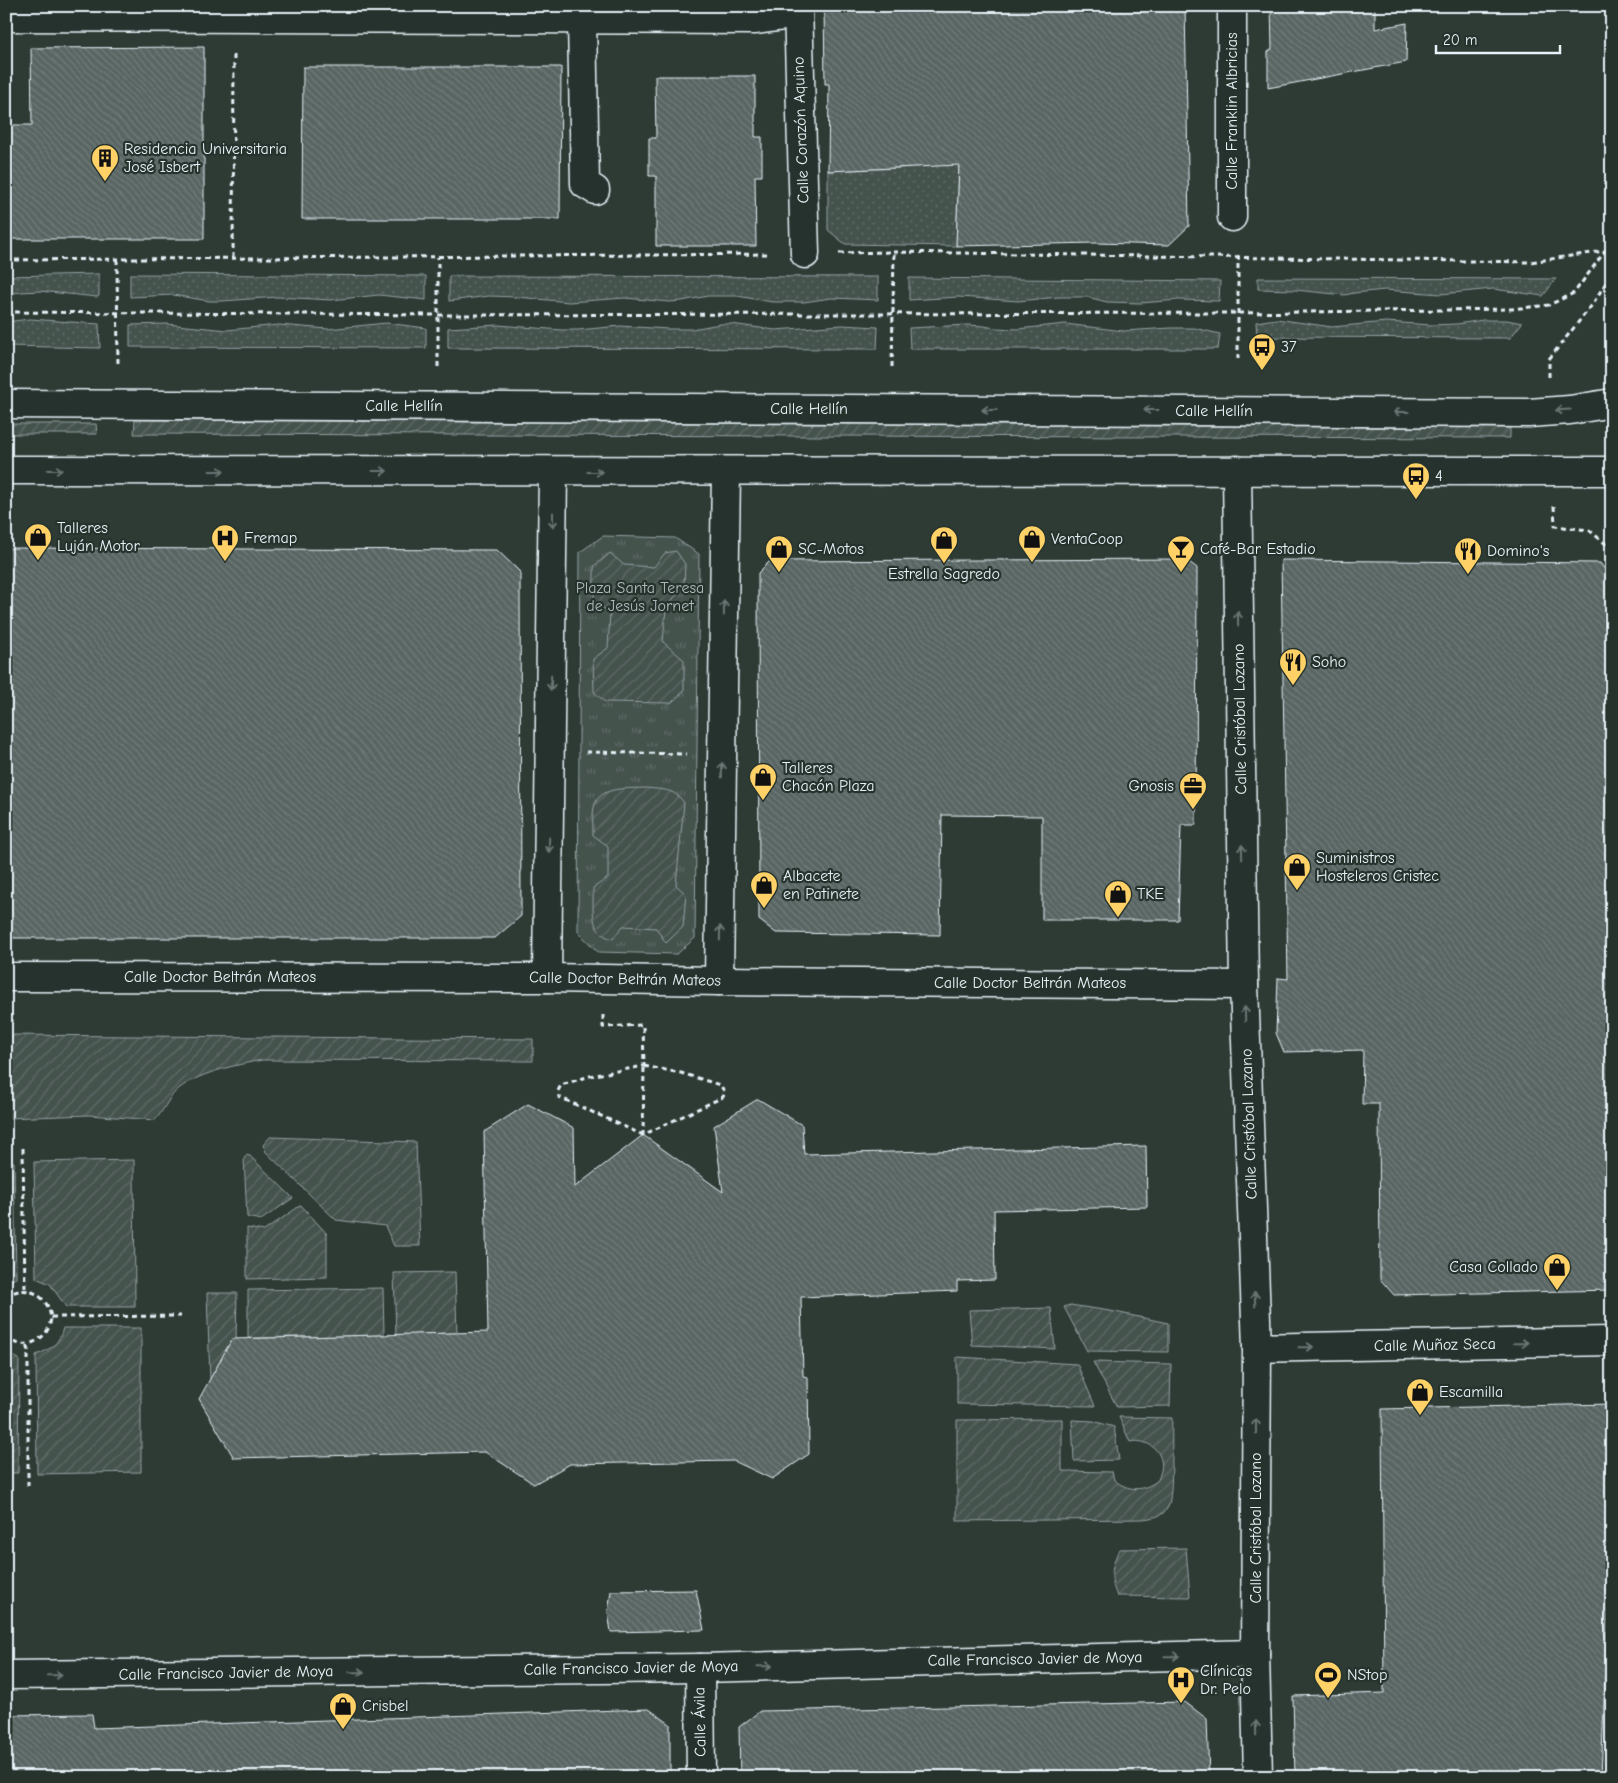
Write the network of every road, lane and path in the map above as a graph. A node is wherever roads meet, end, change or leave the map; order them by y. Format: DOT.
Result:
graph roads {
  1 [pos="794,6"];
  2 [pos="798,6"];
  3 [pos="1232,6"];
  4 [pos="6,17"];
  5 [pos="582,19"];
  6 [pos="234,45"];
  7 [pos="595,190"];
  8 [pos="1232,217"];
  9 [pos="1612,246"];
  10 [pos="894,252"];
  11 [pos="805,254"];
  12 [pos="438,257"];
  13 [pos="233,258"];
  14 [pos="117,259"];
  15 [pos="1612,273"];
  16 [pos="6,312"];
  17 [pos="118,313"];
  18 [pos="893,313"];
  19 [pos="1238,313"];
  20 [pos="438,315"];
  21 [pos="1549,359"];
  22 [pos="1238,362"];
  23 [pos="118,367"];
  24 [pos="438,367"];
  25 [pos="892,367"];
  26 [pos="1612,403"];
  27 [pos="6,404"];
  28 [pos="6,470"];
  29 [pos="1236,470"];
  30 [pos="726,471"];
  31 [pos="1612,471"];
  32 [pos="553,472"];
  33 [pos="1555,526"];
  34 [pos="1612,549"];
  35 [pos="550,751"];
  36 [pos="722,754"];
  37 [pos="6,976"];
  38 [pos="547,978"];
  39 [pos="603,978"];
  40 [pos="719,981"];
  41 [pos="1244,985"];
  42 [pos="644,1066"];
  43 [pos="643,1135"];
  44 [pos="23,1148"];
  45 [pos="26,1290"];
  46 [pos="6,1297"];
  47 [pos="181,1316"];
  48 [pos="51,1317"];
  49 [pos="6,1338"];
  50 [pos="1612,1341"];
  51 [pos="28,1345"];
  52 [pos="1257,1348"];
  53 [pos="28,1486"];
  54 [pos="1255,1654"];
  55 [pos="700,1668"];
  56 [pos="6,1675"];
  57 [pos="701,1777"];
  58 [pos="1258,1777"];
  1 -- 5 [label="street"];
  2 -- 11 [label="street, Calle Corazón Aquino"];
  3 -- 8 [label="street, Calle Franklin Albricias"];
  4 -- 5 [label="street"];
  5 -- 7 [label="street"];
  6 -- 13 [label="path"];
  8 -- 19 [label="path"];
  9 -- 19 [label="path"];
  10 -- 18 [label="path"];
  12 -- 20 [label="path"];
  14 -- 17 [label="path"];
  15 -- 21 [label="path"];
  16 -- 17 [label="path"];
  17 -- 20 [label="path"];
  17 -- 23 [label="path"];
  18 -- 19 [label="path"];
  18 -- 20 [label="path"];
  18 -- 25 [label="path"];
  19 -- 22 [label="path"];
  20 -- 24 [label="path"];
  26 -- 27 [label="street, Calle Hellín, one-way"];
  28 -- 32 [label="street, one-way"];
  29 -- 30 [label="street"];
  29 -- 31 [label="street"];
  41 -- 29 [label="street, Calle Cristóbal Lozano, one-way"];
  32 -- 30 [label="street, one-way"];
  36 -- 30 [label="street, one-way"];
  32 -- 35 [label="street, one-way"];
  33 -- 34 [label="path"];
  35 -- 36 [label="path"];
  35 -- 38 [label="street, one-way"];
  40 -- 36 [label="street, one-way"];
  37 -- 38 [label="street, Calle Doctor Beltrán Mateos"];
  38 -- 39 [label="street, Calle Doctor Beltrán Mateos"];
  39 -- 40 [label="street, Calle Doctor Beltrán Mateos"];
  39 -- 42 [label="path"];
  40 -- 41 [label="street, Calle Doctor Beltrán Mateos"];
  52 -- 41 [label="street, Calle Cristóbal Lozano, one-way"];
  42 -- 43 [label="path"];
  42 -- 43 [label="path"];
  42 -- 43 [label="path"];
  44 -- 45 [label="path"];
  45 -- 46 [label="path"];
  45 -- 48 [label="path"];
  47 -- 48 [label="path"];
  48 -- 51 [label="path"];
  49 -- 51 [label="path"];
  52 -- 50 [label="street, Calle Muñoz Seca, one-way"];
  51 -- 53 [label="path"];
  54 -- 52 [label="street, Calle Cristóbal Lozano, one-way"];
  55 -- 54 [label="street, Calle Francisco Javier de Moya, one-way"];
  58 -- 54 [label="street, Calle Cristóbal Lozano, one-way"];
  56 -- 55 [label="street, Calle Francisco Javier de Moya, one-way"];
  55 -- 57 [label="street, Calle Ávila"];
}
